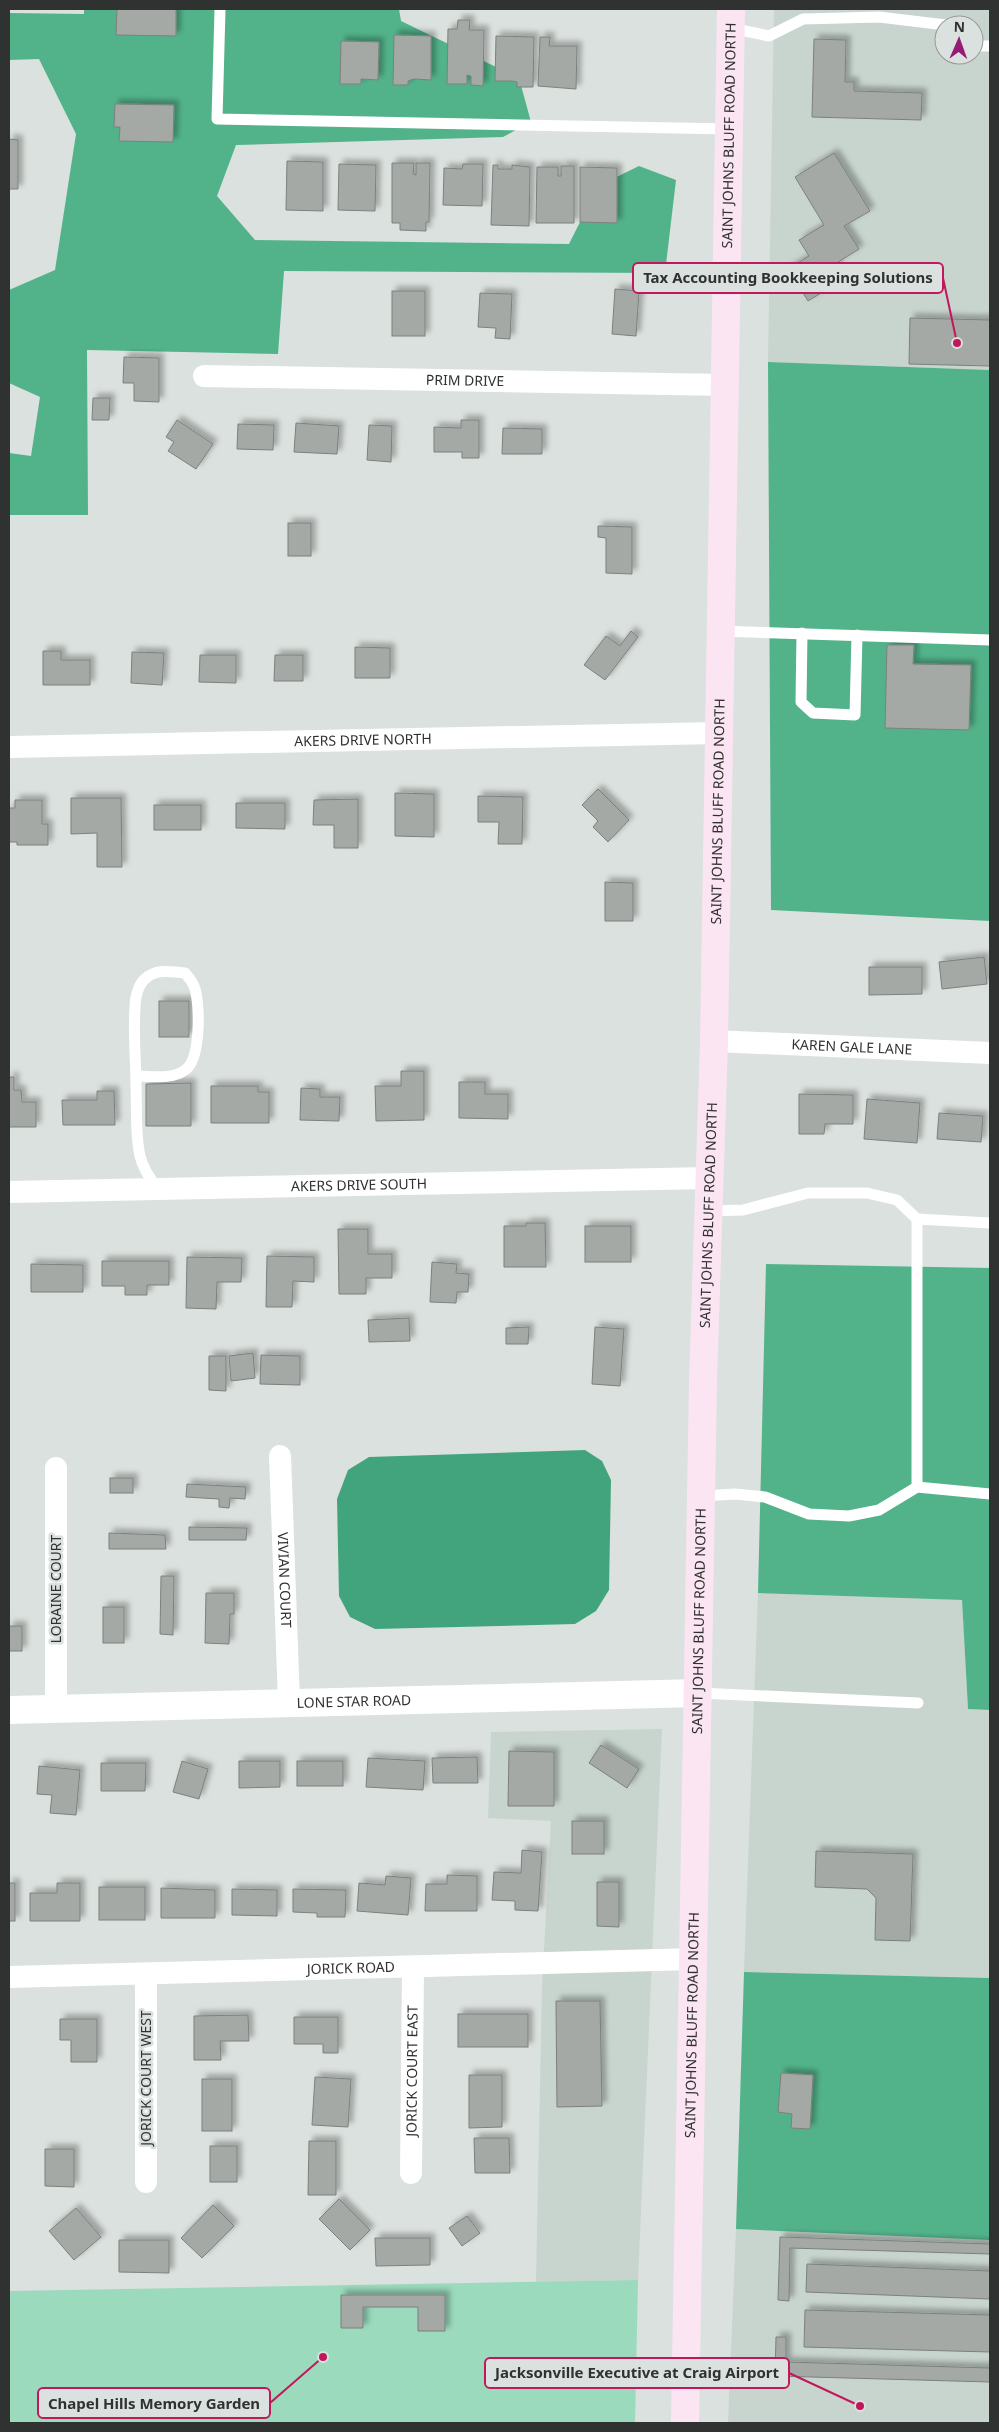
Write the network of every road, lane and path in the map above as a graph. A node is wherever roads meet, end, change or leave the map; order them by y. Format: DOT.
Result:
graph roads {
  1 [pos="220,9"];
  2 [pos="731,19"];
  3 [pos="934,24"];
  4 [pos="730,129"];
  5 [pos="204,376"];
  6 [pos="725,386"];
  7 [pos="720,631"];
  8 [pos="802,633"];
  9 [pos="857,635"];
  10 [pos="990,640"];
  11 [pos="717,733"];
  12 [pos="9,747"];
  13 [pos="714,1041"];
  14 [pos="990,1053"];
  15 [pos="136,1076"];
  16 [pos="708,1178"];
  17 [pos="158,1189"];
  18 [pos="9,1192"];
  19 [pos="707,1211"];
  20 [pos="917,1219"];
  21 [pos="990,1223"];
  22 [pos="280,1456"];
  23 [pos="56,1468"];
  24 [pos="917,1487"];
  25 [pos="990,1494"];
  26 [pos="701,1496"];
  27 [pos="699,1693"];
  28 [pos="289,1702"];
  29 [pos="918,1703"];
  30 [pos="56,1709"];
  31 [pos="9,1710"];
  32 [pos="694,1959"];
  33 [pos="413,1968"];
  34 [pos="146,1974"];
  35 [pos="9,1977"];
  36 [pos="411,2173"];
  37 [pos="146,2182"];
  38 [pos="685,2423"];
  1 -- 4 [label="lane"];
  2 -- 3 [label="lane"];
  2 -- 4 [label="main road, SAINT JOHNS BLUFF ROAD NORTH"];
  4 -- 6 [label="main road, SAINT JOHNS BLUFF ROAD NORTH"];
  5 -- 6 [label="street, PRIM DRIVE"];
  6 -- 7 [label="main road, SAINT JOHNS BLUFF ROAD NORTH"];
  7 -- 8 [label="lane"];
  7 -- 11 [label="main road, SAINT JOHNS BLUFF ROAD NORTH"];
  8 -- 9 [label="lane"];
  8 -- 9 [label="lane"];
  9 -- 10 [label="lane"];
  11 -- 12 [label="street, AKERS DRIVE NORTH"];
  11 -- 13 [label="main road, SAINT JOHNS BLUFF ROAD NORTH"];
  13 -- 14 [label="street, KAREN GALE LANE"];
  13 -- 16 [label="main road, SAINT JOHNS BLUFF ROAD NORTH"];
  15 -- 15 [label="lane"];
  15 -- 17 [label="lane"];
  16 -- 17 [label="street, AKERS DRIVE SOUTH"];
  16 -- 19 [label="main road, SAINT JOHNS BLUFF ROAD NORTH"];
  17 -- 18 [label="street, AKERS DRIVE SOUTH"];
  19 -- 20 [label="lane"];
  19 -- 26 [label="main road, SAINT JOHNS BLUFF ROAD NORTH"];
  20 -- 21 [label="lane"];
  20 -- 24 [label="lane"];
  22 -- 28 [label="street, VIVIAN COURT"];
  23 -- 30 [label="street, LORAINE COURT"];
  24 -- 25 [label="lane"];
  24 -- 26 [label="lane"];
  26 -- 27 [label="main road, SAINT JOHNS BLUFF ROAD NORTH"];
  27 -- 28 [label="street, LONE STAR ROAD"];
  27 -- 29 [label="lane"];
  27 -- 32 [label="main road, SAINT JOHNS BLUFF ROAD NORTH"];
  28 -- 30 [label="street, LONE STAR ROAD"];
  30 -- 31 [label="street, LONE STAR ROAD"];
  32 -- 33 [label="street, JORICK ROAD"];
  32 -- 38 [label="main road, SAINT JOHNS BLUFF ROAD NORTH"];
  33 -- 34 [label="street, JORICK ROAD"];
  33 -- 36 [label="street, JORICK COURT EAST"];
  34 -- 35 [label="street, JORICK ROAD"];
  34 -- 37 [label="street, JORICK COURT WEST"];
}
